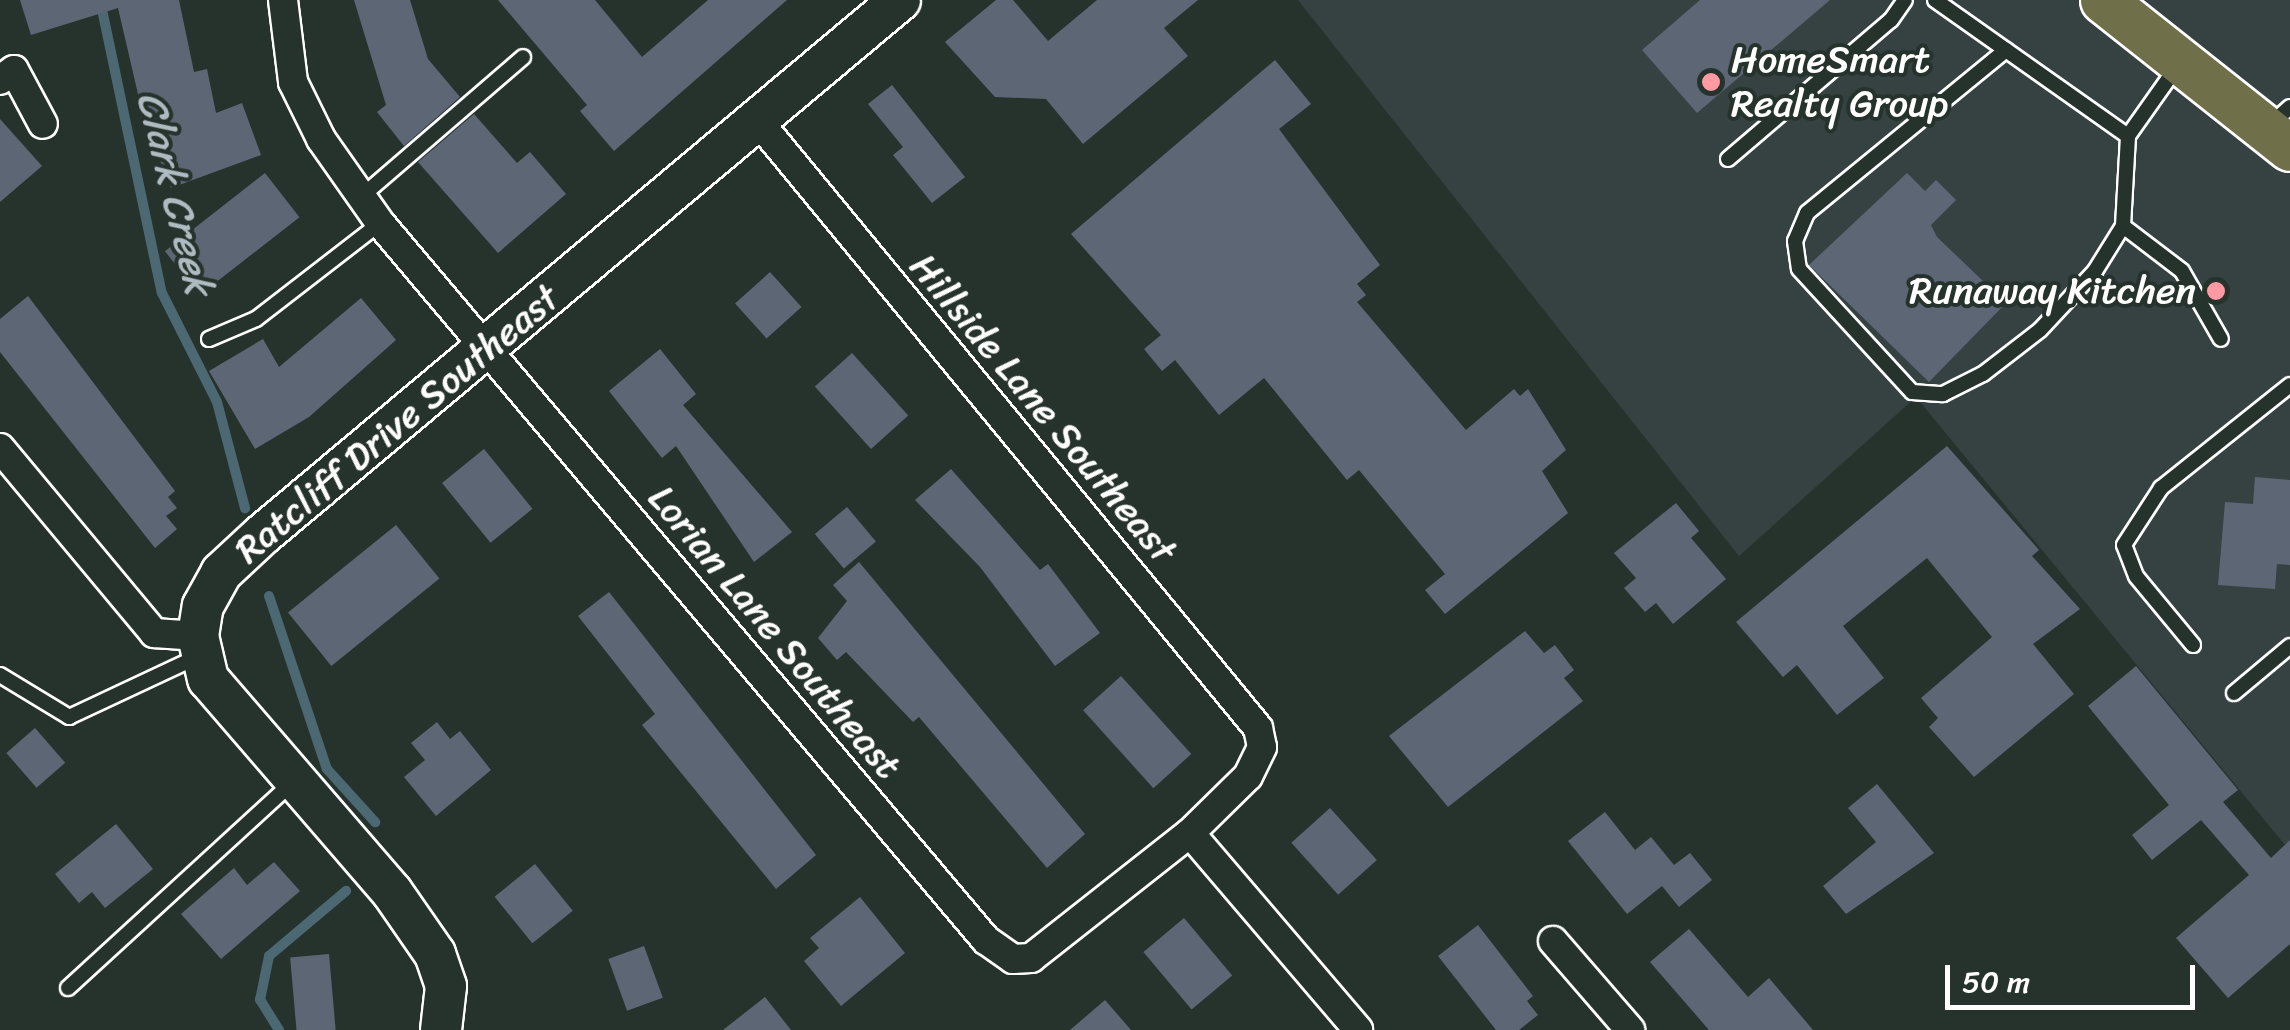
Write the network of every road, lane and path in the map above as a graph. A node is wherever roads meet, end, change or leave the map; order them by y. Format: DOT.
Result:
graph roads {
  1 [pos="283,0"];
  2 [pos="900,0"];
  3 [pos="1904,0"];
  4 [pos="1936,0"];
  5 [pos="2103,0"];
  6 [pos="2006,50"];
  7 [pos="523,57"];
  8 [pos="2181,62"];
  9 [pos="0,80"];
  10 [pos="758,120"];
  11 [pos="43,124"];
  12 [pos="2282,128"];
  13 [pos="2128,136"];
  14 [pos="1728,158"];
  15 [pos="362,197"];
  16 [pos="380,223"];
  17 [pos="2123,226"];
  18 [pos="2221,338"];
  19 [pos="209,339"];
  20 [pos="485,348"];
  21 [pos="2290,385"];
  22 [pos="0,448"];
  23 [pos="2193,645"];
  24 [pos="200,646"];
  25 [pos="2290,646"];
  26 [pos="0,674"];
  27 [pos="2234,694"];
  28 [pos="294,782"];
  29 [pos="1190,833"];
  30 [pos="1553,941"];
  31 [pos="68,988"];
  32 [pos="441,1030"];
  33 [pos="1358,1030"];
  34 [pos="1630,1030"];
  1 -- 15 [label="street, Lorian Lane Southeast"];
  2 -- 10 [label="street, Ratcliff Drive Southeast"];
  3 -- 14 [label="lane"];
  4 -- 6 [label="lane"];
  5 -- 8 [label="main road"];
  6 -- 13 [label="lane"];
  6 -- 17 [label="lane"];
  7 -- 15 [label="lane"];
  8 -- 12 [label="main road"];
  8 -- 13 [label="lane"];
  9 -- 11 [label="street"];
  10 -- 20 [label="street, Ratcliff Drive Southeast"];
  10 -- 29 [label="street, Hillside Lane Southeast"];
  13 -- 17 [label="lane"];
  15 -- 16 [label="street, Lorian Lane Southeast"];
  16 -- 19 [label="lane"];
  16 -- 20 [label="street, Lorian Lane Southeast"];
  17 -- 18 [label="lane"];
  20 -- 24 [label="street, Ratcliff Drive Southeast"];
  20 -- 29 [label="street, Lorian Lane Southeast"];
  21 -- 23 [label="lane"];
  22 -- 24 [label="street"];
  24 -- 26 [label="lane"];
  24 -- 28 [label="street"];
  25 -- 27 [label="lane"];
  28 -- 31 [label="lane"];
  28 -- 32 [label="street"];
  29 -- 33 [label="street"];
  30 -- 34 [label="street"];
}
